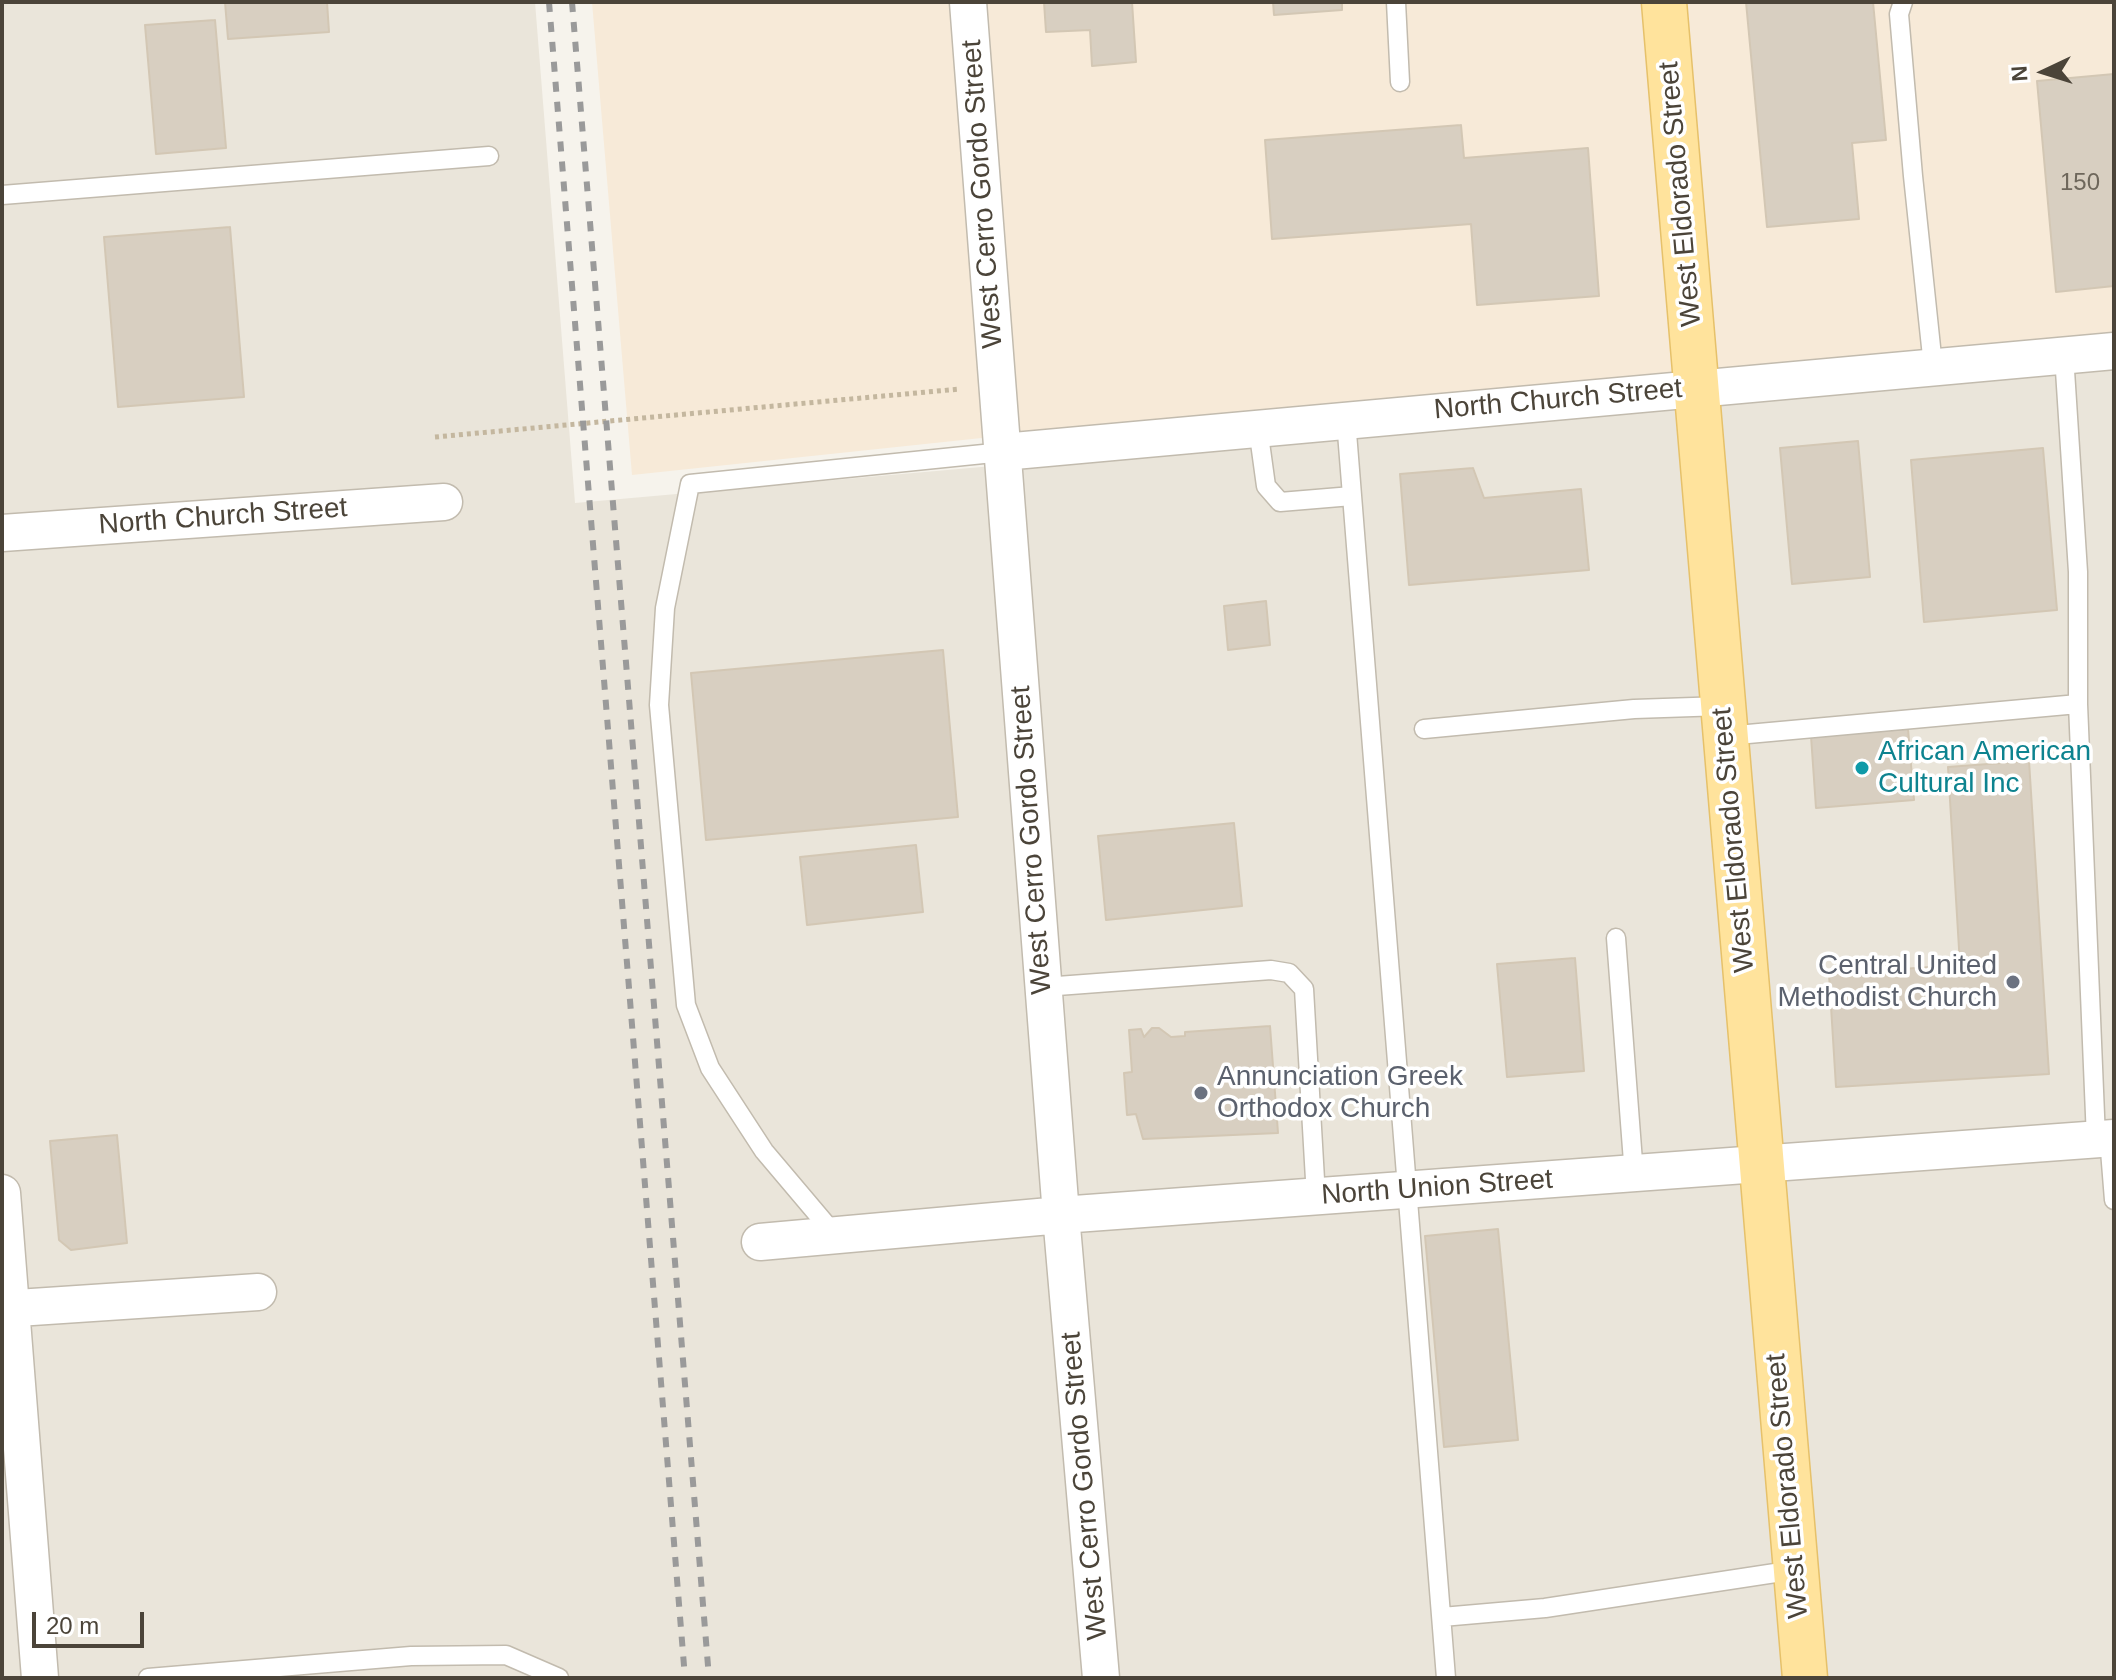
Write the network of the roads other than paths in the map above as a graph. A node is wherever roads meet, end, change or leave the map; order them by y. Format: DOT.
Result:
graph roads {
  1 [pos="968,2"];
  2 [pos="1396,2"];
  3 [pos="1664,2"];
  4 [pos="1903,2"];
  5 [pos="1400,82"];
  6 [pos="489,156"];
  7 [pos="2,195"];
  8 [pos="2114,351"];
  9 [pos="2064,355"];
  10 [pos="1933,366"];
  11 [pos="1698,387"];
  12 [pos="1346,420"];
  13 [pos="1258,428"];
  14 [pos="1003,452"];
  15 [pos="1352,496"];
  16 [pos="444,502"];
  17 [pos="2,533"];
  18 [pos="2078,704"];
  19 [pos="1725,721"];
  20 [pos="1424,729"];
  21 [pos="1616,938"];
  22 [pos="1044,987"];
  23 [pos="2106,1139"];
  24 [pos="1760,1165"];
  25 [pos="1634,1175"];
  26 [pos="1406,1190"];
  27 [pos="2,1193"];
  28 [pos="1316,1197"];
  29 [pos="2114,1200"];
  30 [pos="1061,1215"];
  31 [pos="835,1235"];
  32 [pos="760,1242"];
  33 [pos="258,1292"];
  34 [pos="7,1309"];
  35 [pos="1795,1570"];
  36 [pos="1442,1617"];
  37 [pos="333,1670"];
  38 [pos="41,1678"];
  39 [pos="148,1678"];
  40 [pos="559,1678"];
  41 [pos="1101,1678"];
  42 [pos="1446,1678"];
  43 [pos="1805,1678"];
  1 -- 14 [label="street, West Cerro Gordo Street"];
  2 -- 5 [label="lane"];
  3 -- 11 [label="main road, West Eldorado Street"];
  4 -- 10 [label="lane"];
  6 -- 7 [label="lane"];
  8 -- 9 [label="street, North Church Street"];
  9 -- 10 [label="street, North Church Street"];
  9 -- 18 [label="lane"];
  10 -- 11 [label="street, North Church Street"];
  11 -- 12 [label="street, North Church Street"];
  11 -- 19 [label="main road, West Eldorado Street"];
  12 -- 13 [label="street, North Church Street"];
  12 -- 15 [label="lane"];
  13 -- 14 [label="street, North Church Street"];
  13 -- 15 [label="lane"];
  14 -- 22 [label="street, West Cerro Gordo Street"];
  14 -- 31 [label="lane"];
  15 -- 26 [label="lane"];
  16 -- 17 [label="street, North Church Street"];
  18 -- 19 [label="lane"];
  18 -- 23 [label="lane"];
  19 -- 20 [label="lane"];
  19 -- 24 [label="main road, West Eldorado Street"];
  21 -- 25 [label="lane"];
  22 -- 28 [label="lane"];
  22 -- 30 [label="street, West Cerro Gordo Street"];
  23 -- 24 [label="street, North Union Street"];
  23 -- 29 [label="lane"];
  24 -- 25 [label="street, North Union Street"];
  24 -- 35 [label="main road, West Eldorado Street"];
  25 -- 26 [label="street, North Union Street"];
  26 -- 28 [label="street, North Union Street"];
  26 -- 36 [label="lane"];
  27 -- 34 [label="street"];
  28 -- 30 [label="street, North Union Street"];
  30 -- 31 [label="street, North Union Street"];
  30 -- 41 [label="street, West Cerro Gordo Street"];
  31 -- 32 [label="street, North Union Street"];
  33 -- 34 [label="street"];
  34 -- 38 [label="street"];
  35 -- 36 [label="lane"];
  35 -- 43 [label="main road, West Eldorado Street"];
  36 -- 42 [label="lane"];
  37 -- 39 [label="lane"];
  37 -- 40 [label="lane"];
}
